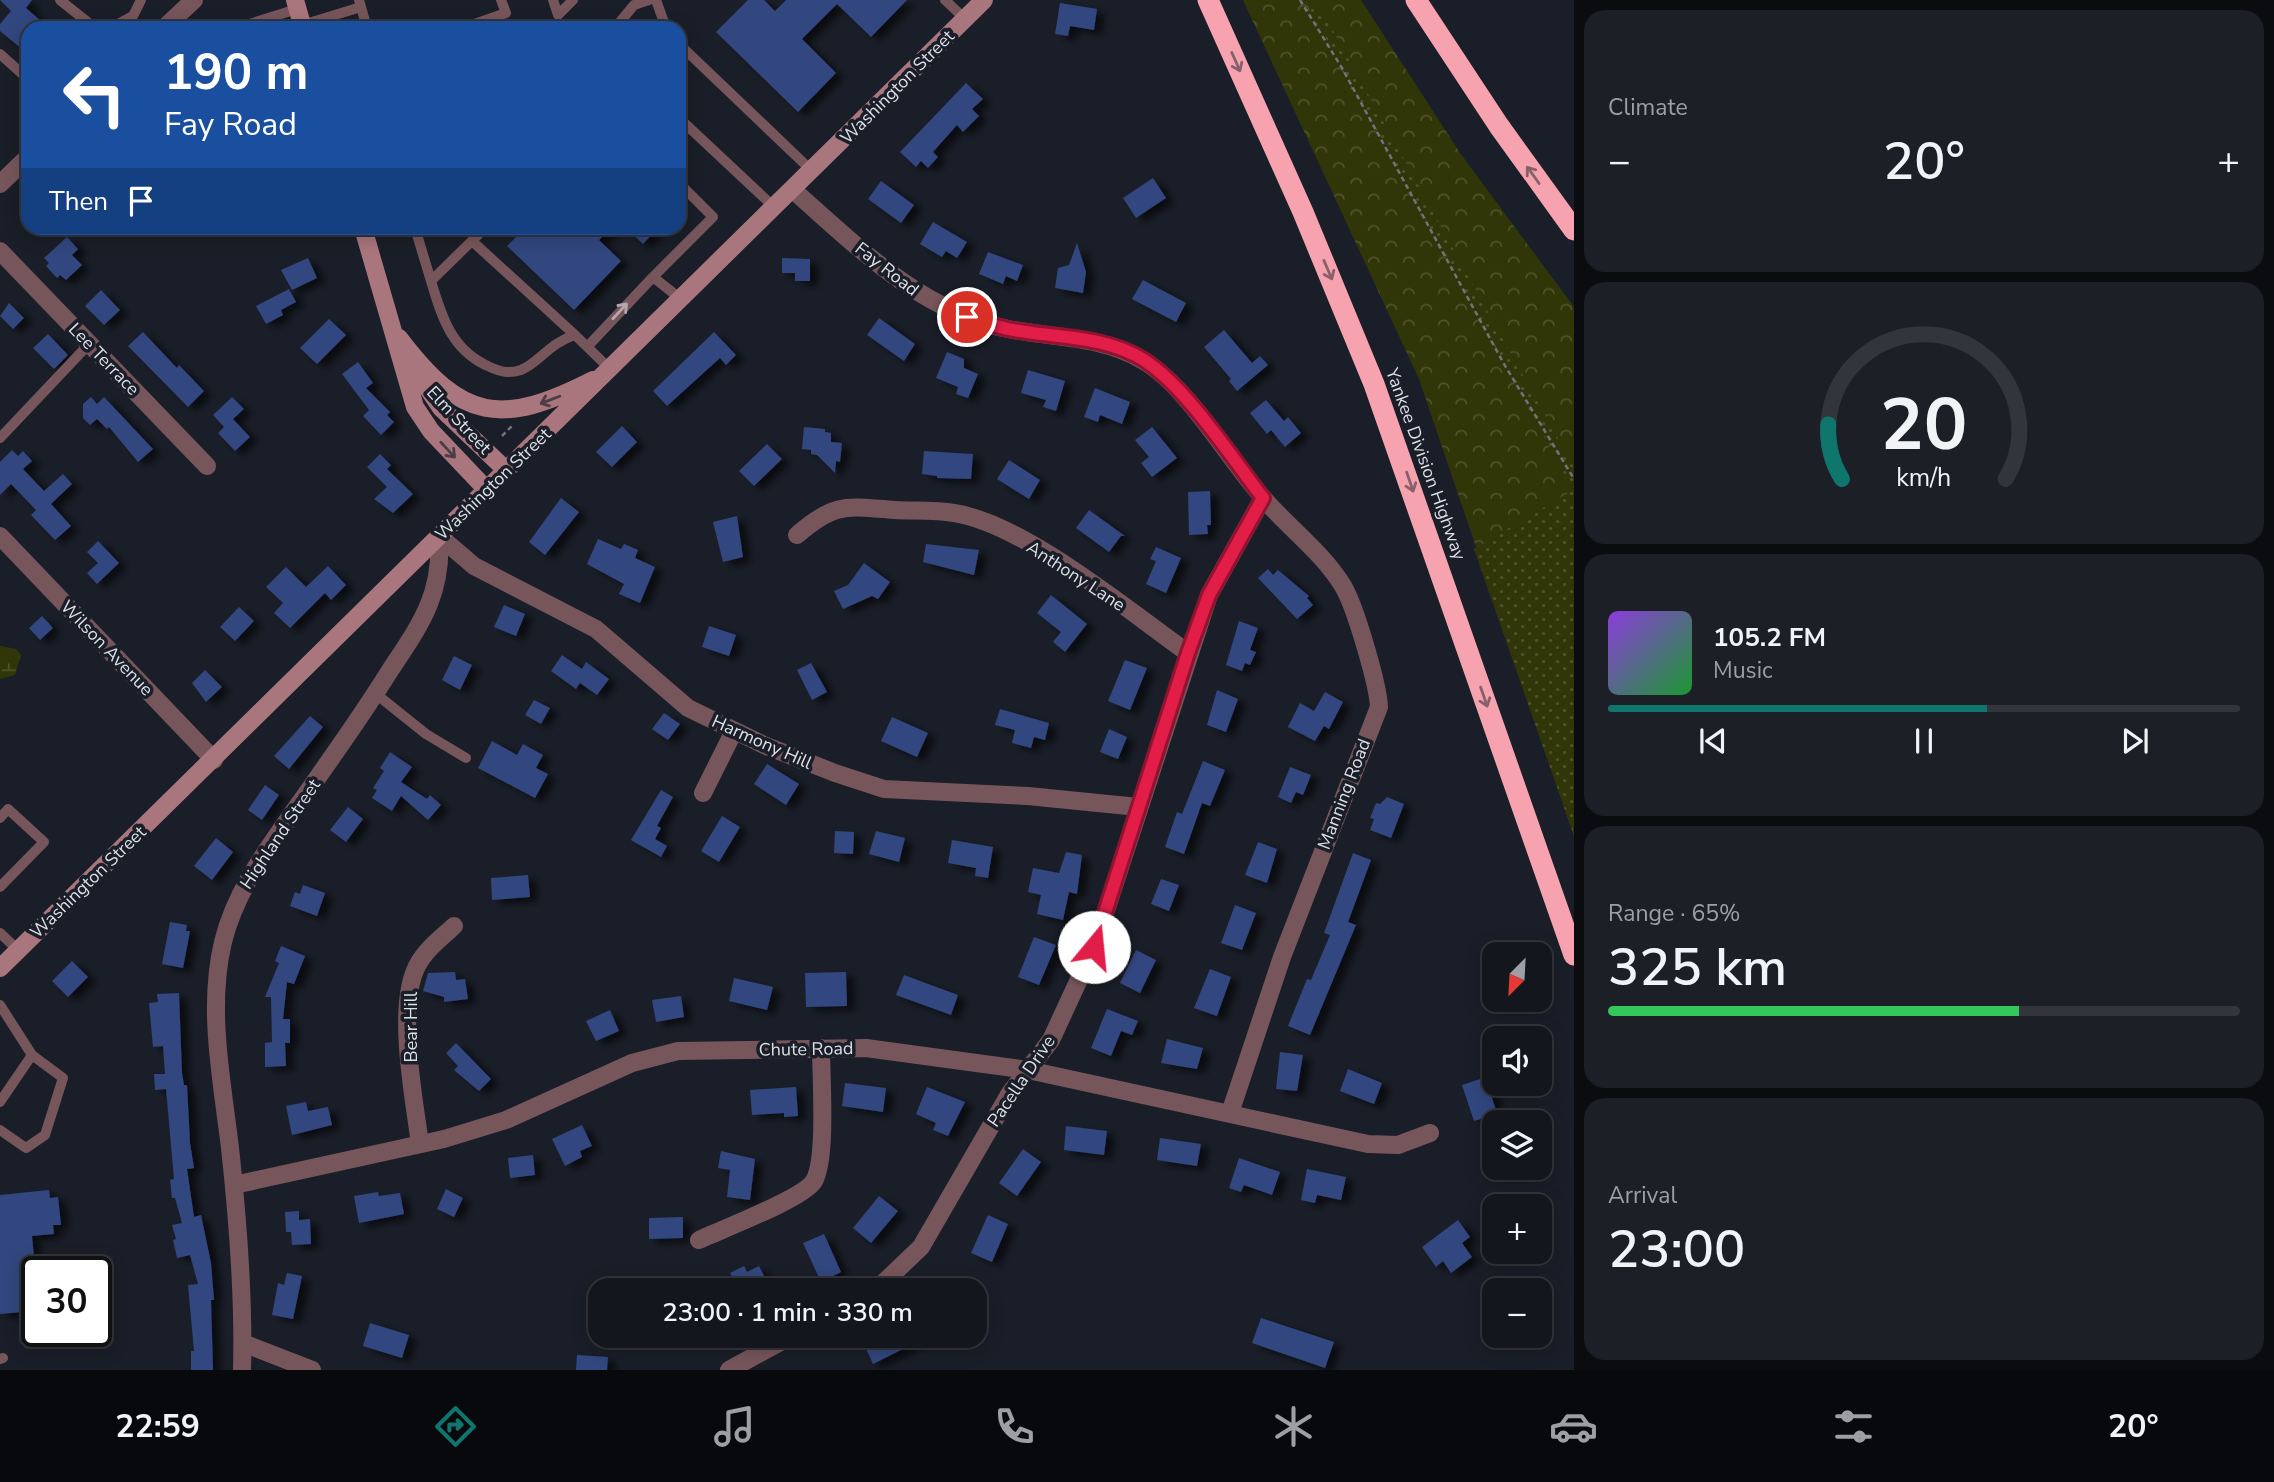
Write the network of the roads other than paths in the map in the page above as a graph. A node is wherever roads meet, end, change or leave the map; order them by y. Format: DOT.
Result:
graph roads {
  1 [pos="60,0"];
  2 [pos="141,0"];
  3 [pos="194,0"];
  4 [pos="501,0"];
  5 [pos="553,0"];
  6 [pos="573,0"];
  7 [pos="649,0"];
  8 [pos="656,0"];
  9 [pos="945,0"];
  10 [pos="984,0"];
  11 [pos="1208,0"];
  12 [pos="1416,0"];
  13 [pos="360,3"];
  14 [pos="299,16"];
  15 [pos="965,19"];
  16 [pos="86,21"];
  17 [pos="124,21"];
  18 [pos="172,21"];
  19 [pos="273,21"];
  20 [pos="365,21"];
  21 [pos="483,21"];
  22 [pos="621,21"];
  23 [pos="664,21"];
  24 [pos="686,51"];
  25 [pos="0,54"];
  26 [pos="21,73"];
  27 [pos="686,125"];
  28 [pos="21,164"];
  29 [pos="812,171"];
  30 [pos="0,184"];
  31 [pos="686,190"];
  32 [pos="793,190"];
  33 [pos="775,208"];
  34 [pos="1574,230"];
  35 [pos="365,235"];
  36 [pos="417,235"];
  37 [pos="478,235"];
  38 [pos="472,241"];
  39 [pos="0,251"];
  40 [pos="653,277"];
  41 [pos="431,282"];
  42 [pos="681,300"];
  43 [pos="394,331"];
  44 [pos="575,335"];
  45 [pos="89,344"];
  46 [pos="588,346"];
  47 [pos="611,370"];
  48 [pos="0,438"];
  49 [pos="207,466"];
  50 [pos="506,470"];
  51 [pos="486,489"];
  52 [pos="1263,498"];
  53 [pos="797,535"];
  54 [pos="0,536"];
  55 [pos="439,537"];
  56 [pos="1188,653"];
  57 [pos="376,694"];
  58 [pos="734,731"];
  59 [pos="466,758"];
  60 [pos="214,760"];
  61 [pos="703,793"];
  62 [pos="1138,807"];
  63 [pos="0,818"];
  64 [pos="0,887"];
  65 [pos="454,926"];
  66 [pos="0,933"];
  67 [pos="18,950"];
  68 [pos="1574,955"];
  69 [pos="0,968"];
  70 [pos="0,1005"];
  71 [pos="821,1048"];
  72 [pos="32,1055"];
  73 [pos="1028,1070"];
  74 [pos="0,1102"];
  75 [pos="1230,1113"];
  76 [pos="0,1130"];
  77 [pos="1430,1133"];
  78 [pos="420,1144"];
  79 [pos="234,1185"];
  80 [pos="699,1240"];
  81 [pos="889,1278"];
  82 [pos="243,1343"];
  83 [pos="769,1348"];
  84 [pos="242,1370"];
  85 [pos="312,1370"];
  86 [pos="729,1370"];
  1 -- 16 [label="lane"];
  2 -- 17 [label="lane"];
  3 -- 18 [label="street"];
  4 -- 21 [label="lane"];
  5 -- 6 [label="lane"];
  7 -- 22 [label="lane"];
  8 -- 23 [label="lane"];
  9 -- 15 [label="lane"];
  10 -- 15 [label="main road, Washington Street"];
  11 -- 68 [label="highway, Yankee Division Highway, one-way"];
  34 -- 12 [label="highway, one-way"];
  13 -- 14 [label="lane"];
  13 -- 20 [label="lane"];
  14 -- 19 [label="lane"];
  15 -- 29 [label="main road, Washington Street"];
  24 -- 29 [label="lane"];
  25 -- 26 [label="lane"];
  27 -- 33 [label="lane"];
  28 -- 30 [label="street"];
  29 -- 32 [label="main road, Washington Street"];
  31 -- 40 [label="lane"];
  32 -- 33 [label="main road, Washington Street"];
  32 -- 52 [label="street, Fay Road"];
  33 -- 42 [label="main road, Washington Street"];
  35 -- 43 [label="main road, Elm Street"];
  36 -- 41 [label="lane"];
  37 -- 38 [label="lane"];
  38 -- 41 [label="lane"];
  38 -- 44 [label="lane"];
  39 -- 45 [label="street, Lee Terrace"];
  40 -- 42 [label="lane"];
  46 -- 40 [label="lane, one-way"];
  41 -- 44 [label="lane"];
  42 -- 47 [label="main road, Washington Street"];
  47 -- 43 [label="main road, one-way"];
  43 -- 50 [label="main road, Elm Street"];
  43 -- 51 [label="main road, Elm Street, one-way"];
  44 -- 46 [label="lane"];
  45 -- 48 [label="lane"];
  45 -- 49 [label="street, Lee Terrace"];
  46 -- 47 [label="lane"];
  47 -- 50 [label="main road, Washington Street"];
  50 -- 51 [label="main road, Washington Street"];
  51 -- 55 [label="main road, Washington Street"];
  52 -- 56 [label="street, Pacella Drive"];
  52 -- 75 [label="street, Manning Road"];
  53 -- 56 [label="street, Anthony Lane"];
  54 -- 60 [label="street, Wilson Avenue"];
  55 -- 57 [label="street, Highland Street"];
  55 -- 58 [label="street, Harmony Hill"];
  55 -- 60 [label="main road, Washington Street"];
  56 -- 62 [label="street, Pacella Drive"];
  57 -- 59 [label="lane"];
  57 -- 79 [label="street, Highland Street"];
  58 -- 61 [label="street"];
  58 -- 62 [label="street, Harmony Hill"];
  60 -- 67 [label="main road, Washington Street"];
  62 -- 73 [label="street, Pacella Drive"];
  63 -- 64 [label="lane"];
  65 -- 78 [label="street, Bear Hill"];
  66 -- 67 [label="lane"];
  67 -- 69 [label="main road, Washington Street"];
  70 -- 72 [label="lane"];
  71 -- 73 [label="street, Chute Road"];
  71 -- 78 [label="street, Chute Road"];
  71 -- 80 [label="street"];
  72 -- 74 [label="lane"];
  72 -- 76 [label="lane"];
  73 -- 75 [label="street, Chute Road"];
  73 -- 81 [label="street, Pacella Drive"];
  75 -- 77 [label="street, Chute Road"];
  78 -- 79 [label="street, Chute Road"];
  79 -- 82 [label="street, Highland Street"];
  82 -- 84 [label="street, Highland Street"];
  82 -- 85 [label="street"];
  83 -- 86 [label="street"];
}
